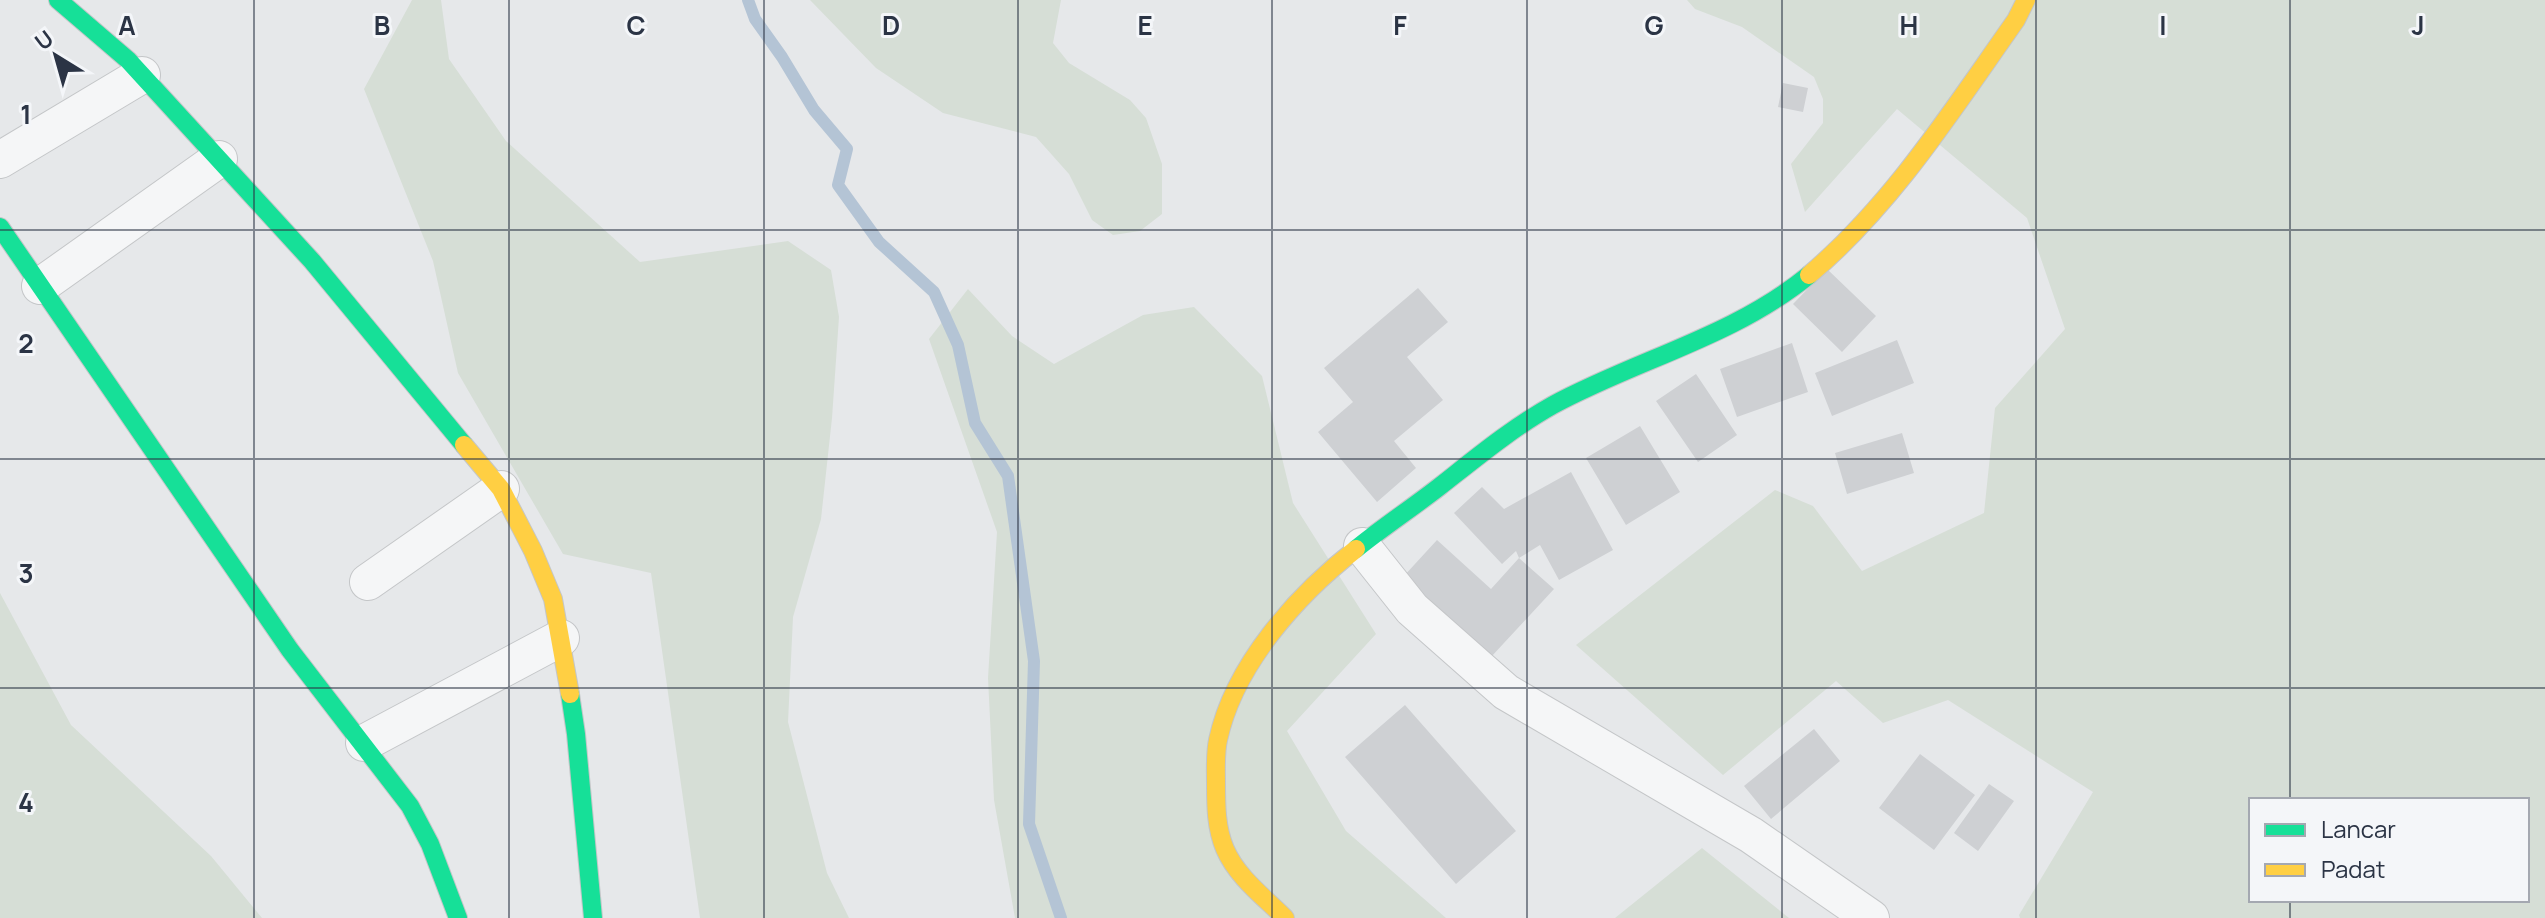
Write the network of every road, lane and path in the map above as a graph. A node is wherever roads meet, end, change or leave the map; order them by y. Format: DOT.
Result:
graph roads {
  1 [pos="58,0"];
  2 [pos="2026,0"];
  3 [pos="142,75"];
  4 [pos="219,159"];
  5 [pos="0,160"];
  6 [pos="0,227"];
  7 [pos="40,286"];
  8 [pos="501,489"];
  9 [pos="1362,546"];
  10 [pos="368,582"];
  11 [pos="561,638"];
  12 [pos="364,743"];
  13 [pos="458,918"];
  14 [pos="593,918"];
  15 [pos="1285,918"];
  16 [pos="1871,918"];
  1 -- 3 [label="street"];
  2 -- 9 [label="street"];
  3 -- 4 [label="street"];
  3 -- 5 [label="street"];
  4 -- 7 [label="street"];
  4 -- 8 [label="street"];
  6 -- 7 [label="street"];
  7 -- 12 [label="street"];
  8 -- 10 [label="street"];
  8 -- 11 [label="street"];
  9 -- 15 [label="street"];
  9 -- 16 [label="street"];
  11 -- 12 [label="street"];
  11 -- 14 [label="street"];
  12 -- 13 [label="street"];
}
